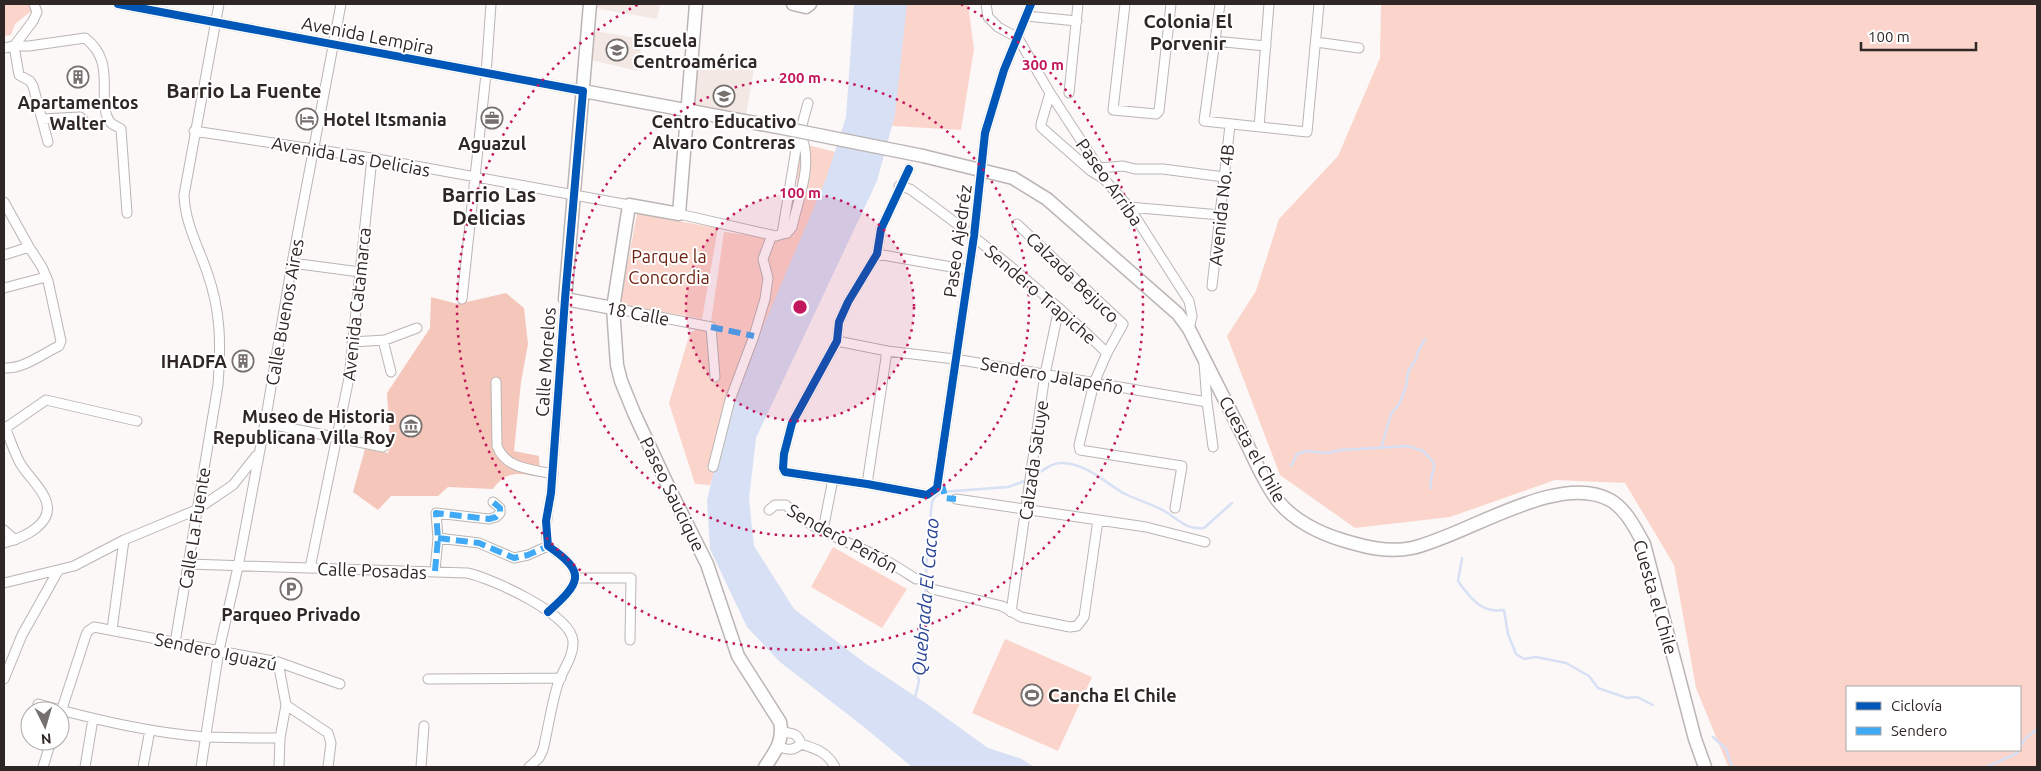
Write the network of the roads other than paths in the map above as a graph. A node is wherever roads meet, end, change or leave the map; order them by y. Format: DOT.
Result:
graph roads {
  1 [pos="34,4"];
  2 [pos="118,4"];
  3 [pos="219,4"];
  4 [pos="341,4"];
  5 [pos="491,4"];
  6 [pos="590,4"];
  7 [pos="696,4"];
  8 [pos="793,4"];
  9 [pos="986,4"];
  10 [pos="1031,4"];
  11 [pos="1078,4"];
  12 [pos="1125,4"];
  13 [pos="1171,4"];
  14 [pos="1220,4"];
  15 [pos="1269,4"];
  16 [pos="1319,4"];
  17 [pos="808,6"];
  18 [pos="1026,16"];
  19 [pos="1077,21"];
  20 [pos="215,22"];
  21 [pos="1018,38"];
  22 [pos="1214,42"];
  23 [pos="1316,42"];
  24 [pos="333,43"];
  25 [pos="14,46"];
  26 [pos="1266,46"];
  27 [pos="4,48"];
  28 [pos="1359,48"];
  29 [pos="486,74"];
  30 [pos="583,91"];
  31 [pos="1050,93"];
  32 [pos="1069,93"];
  33 [pos="808,103"];
  34 [pos="688,110"];
  35 [pos="42,119"];
  36 [pos="85,125"];
  37 [pos="1230,125"];
  38 [pos="1259,127"];
  39 [pos="194,131"];
  40 [pos="794,131"];
  41 [pos="48,142"];
  42 [pos="314,148"];
  43 [pos="922,156"];
  44 [pos="372,158"];
  45 [pos="1099,168"];
  46 [pos="909,169"];
  47 [pos="982,170"];
  48 [pos="475,177"];
  49 [pos="1224,177"];
  50 [pos="1104,179"];
  51 [pos="899,186"];
  52 [pos="574,196"];
  53 [pos="4,202"];
  54 [pos="629,205"];
  55 [pos="1129,207"];
  56 [pos="128,213"];
  57 [pos="679,214"];
  58 [pos="1220,215"];
  59 [pos="1017,224"];
  60 [pos="782,234"];
  61 [pos="772,235"];
  62 [pos="974,236"];
  63 [pos="28,247"];
  64 [pos="877,254"];
  65 [pos="4,255"];
  66 [pos="292,263"];
  67 [pos="969,270"];
  68 [pos="360,272"];
  69 [pos="46,277"];
  70 [pos="1212,286"];
  71 [pos="4,288"];
  72 [pos="462,299"];
  73 [pos="565,299"];
  74 [pos="613,308"];
  75 [pos="1059,308"];
  76 [pos="417,328"];
  77 [pos="1190,329"];
  78 [pos="383,340"];
  79 [pos="837,341"];
  80 [pos="352,342"];
  81 [pos="887,351"];
  82 [pos="1107,353"];
  83 [pos="1204,358"];
  84 [pos="955,359"];
  85 [pos="4,368"];
  86 [pos="391,372"];
  87 [pos="1045,374"];
  88 [pos="715,377"];
  89 [pos="496,382"];
  90 [pos="1094,383"];
  91 [pos="1207,402"];
  92 [pos="137,421"];
  93 [pos="265,423"];
  94 [pos="4,428"];
  95 [pos="336,438"];
  96 [pos="383,447"];
  97 [pos="1213,447"];
  98 [pos="258,454"];
  99 [pos="713,467"];
  100 [pos="553,474"];
  101 [pos="833,479"];
  102 [pos="867,484"];
  103 [pos="956,499"];
  104 [pos="493,502"];
  105 [pos="1175,508"];
  106 [pos="1026,509"];
  107 [pos="196,510"];
  108 [pos="770,510"];
  109 [pos="1098,520"];
  110 [pos="4,530"];
  111 [pos="824,530"];
  112 [pos="438,538"];
  113 [pos="15,540"];
  114 [pos="124,540"];
  115 [pos="1204,542"];
  116 [pos="4,543"];
  117 [pos="548,546"];
  118 [pos="188,564"];
  119 [pos="238,567"];
  120 [pos="310,568"];
  121 [pos="58,571"];
  122 [pos="435,571"];
  123 [pos="576,578"];
  124 [pos="916,578"];
  125 [pos="4,583"];
  126 [pos="932,589"];
  127 [pos="548,612"];
  128 [pos="1011,612"];
  129 [pos="112,630"];
  130 [pos="630,640"];
  131 [pos="175,643"];
  132 [pos="219,650"];
  133 [pos="278,662"];
  134 [pos="561,678"];
  135 [pos="4,679"];
  136 [pos="428,679"];
  137 [pos="340,684"];
  138 [pos="65,701"];
  139 [pos="286,705"];
  140 [pos="70,715"];
  141 [pos="93,719"];
  142 [pos="424,726"];
  143 [pos="150,730"];
  144 [pos="782,732"];
  145 [pos="206,737"];
  146 [pos="280,738"];
  147 [pos="801,744"];
  148 [pos="778,747"];
  149 [pos="48,751"];
  150 [pos="43,767"];
  151 [pos="85,767"];
  152 [pos="143,767"];
  153 [pos="201,767"];
  154 [pos="279,767"];
  155 [pos="328,767"];
  156 [pos="421,767"];
  157 [pos="529,767"];
  158 [pos="765,767"];
  159 [pos="835,767"];
  160 [pos="1705,767"];
  1 -- 25 [label="street"];
  2 -- 20 [label="street, Avenida Lempira"];
  3 -- 20 [label="street, Calle La Fuente"];
  4 -- 24 [label="street, Calle Buenos Aires"];
  5 -- 29 [label="street"];
  6 -- 30 [label="main road, Calle Morelos"];
  7 -- 34 [label="main road"];
  8 -- 17 [label="main road"];
  9 -- 21 [label="street"];
  10 -- 18 [label="street, Paseo Ajedréz"];
  11 -- 19 [label="street"];
  12 -- 13 [label="street"];
  14 -- 22 [label="street"];
  15 -- 26 [label="street"];
  16 -- 23 [label="street"];
  18 -- 19 [label="street"];
  18 -- 21 [label="street, Paseo Ajedréz"];
  19 -- 32 [label="street"];
  20 -- 24 [label="street, Avenida Lempira"];
  20 -- 39 [label="street, Calle La Fuente"];
  21 -- 31 [label="street, Paseo Arriba"];
  21 -- 47 [label="street, Paseo Ajedréz"];
  22 -- 26 [label="street"];
  22 -- 37 [label="street"];
  23 -- 28 [label="street"];
  23 -- 38 [label="street"];
  24 -- 29 [label="street, Avenida Lempira"];
  24 -- 42 [label="street, Calle Buenos Aires"];
  25 -- 27 [label="street"];
  25 -- 35 [label="street"];
  25 -- 56 [label="street"];
  26 -- 38 [label="street"];
  29 -- 30 [label="street, Avenida Lempira"];
  29 -- 48 [label="street"];
  30 -- 34 [label="main road, Avenida Lempira"];
  30 -- 52 [label="main road, Calle Morelos"];
  31 -- 45 [label="street, Paseo Arriba"];
  31 -- 50 [label="street"];
  33 -- 40 [label="street"];
  34 -- 40 [label="main road, Avenida Lempira"];
  34 -- 57 [label="main road"];
  35 -- 36 [label="street"];
  35 -- 41 [label="street"];
  37 -- 38 [label="street"];
  37 -- 49 [label="street, Avenida No. 4B"];
  39 -- 42 [label="street, Avenida Las Delicias"];
  39 -- 107 [label="street, Calle La Fuente"];
  40 -- 43 [label="main road, Avenida Lempira, bridge"];
  40 -- 60 [label="street"];
  40 -- 60 [label="street"];
  42 -- 44 [label="street, Avenida Las Delicias"];
  42 -- 66 [label="street, Calle Buenos Aires"];
  43 -- 47 [label="main road, Cuesta el Chile"];
  44 -- 48 [label="street, Avenida Las Delicias"];
  44 -- 68 [label="street, Avenida Catamarca"];
  45 -- 49 [label="street"];
  45 -- 50 [label="street, Paseo Arriba"];
  46 -- 51 [label="street"];
  47 -- 62 [label="street, Paseo Ajedréz"];
  47 -- 77 [label="main road, Cuesta el Chile"];
  48 -- 52 [label="street, Avenida Las Delicias"];
  48 -- 72 [label="street"];
  49 -- 58 [label="street, Avenida No. 4B"];
  50 -- 55 [label="street, Paseo Arriba"];
  51 -- 62 [label="street, Sendero Trapiche"];
  51 -- 64 [label="street"];
  52 -- 54 [label="street, Avenida Las Delicias"];
  52 -- 73 [label="main road, Calle Morelos"];
  53 -- 63 [label="street"];
  54 -- 57 [label="main road, Avenida Las Delicias"];
  54 -- 74 [label="main road, Paseo Saucique"];
  55 -- 58 [label="street"];
  55 -- 77 [label="street, Paseo Arriba"];
  57 -- 61 [label="street, Avenida Las Delicias"];
  58 -- 70 [label="street, Avenida No. 4B"];
  59 -- 82 [label="street, Calzada Bejuco"];
  60 -- 61 [label="street, Avenida Las Delicias"];
  61 -- 99 [label="street"];
  62 -- 67 [label="street, Paseo Ajedréz"];
  62 -- 75 [label="street, Sendero Trapiche"];
  63 -- 65 [label="street"];
  63 -- 69 [label="street"];
  64 -- 67 [label="street"];
  64 -- 79 [label="street"];
  66 -- 68 [label="street"];
  66 -- 93 [label="street, Calle Buenos Aires"];
  67 -- 84 [label="street, Paseo Ajedréz"];
  68 -- 80 [label="street, Avenida Catamarca"];
  69 -- 71 [label="street"];
  69 -- 85 [label="street"];
  73 -- 74 [label="main road, 18 Calle"];
  73 -- 100 [label="street, Calle Morelos"];
  74 -- 88 [label="street, 18 Calle"];
  74 -- 144 [label="main road, Paseo Saucique"];
  75 -- 82 [label="street, Sendero Trapiche"];
  75 -- 87 [label="street, Calzada Satuye"];
  76 -- 78 [label="street"];
  77 -- 83 [label="main road, Cuesta el Chile"];
  78 -- 80 [label="street"];
  78 -- 86 [label="street"];
  79 -- 81 [label="street, Sendero Jalapeño"];
  79 -- 101 [label="street"];
  80 -- 95 [label="street, Avenida Catamarca"];
  81 -- 84 [label="street, Sendero Jalapeño"];
  81 -- 102 [label="street"];
  82 -- 90 [label="street, Calzada Bejuco"];
  83 -- 91 [label="street"];
  83 -- 160 [label="main road, Cuesta el Chile"];
  84 -- 87 [label="street, Sendero Jalapeño"];
  84 -- 102 [label="street, Paseo Ajedréz"];
  87 -- 90 [label="street, Sendero Jalapeño"];
  87 -- 106 [label="street, Calzada Satuye"];
  89 -- 100 [label="street"];
  90 -- 91 [label="street, Sendero Jalapeño"];
  90 -- 105 [label="street, Calzada Bejuco"];
  91 -- 97 [label="street"];
  92 -- 94 [label="street"];
  93 -- 95 [label="street"];
  93 -- 98 [label="street, Calle Buenos Aires"];
  94 -- 113 [label="street"];
  95 -- 96 [label="street"];
  95 -- 120 [label="street, Avenida Catamarca"];
  98 -- 107 [label="street"];
  98 -- 119 [label="street, Calle Buenos Aires"];
  100 -- 117 [label="street, Calle Morelos"];
  101 -- 102 [label="street"];
  101 -- 111 [label="street"];
  103 -- 106 [label="street"];
  104 -- 112 [label="street"];
  106 -- 109 [label="street"];
  106 -- 128 [label="street, Calzada Satuye"];
  107 -- 114 [label="street"];
  107 -- 118 [label="street, Calle La Fuente"];
  108 -- 111 [label="street, Sendero Peñón"];
  109 -- 115 [label="street"];
  109 -- 128 [label="street"];
  110 -- 113 [label="street"];
  111 -- 124 [label="street, Sendero Peñón"];
  112 -- 117 [label="street"];
  112 -- 122 [label="street"];
  113 -- 116 [label="street"];
  114 -- 121 [label="street"];
  114 -- 129 [label="street"];
  117 -- 123 [label="street"];
  118 -- 119 [label="street, Calle Posadas"];
  118 -- 131 [label="street, Calle La Fuente"];
  119 -- 120 [label="street, Calle Posadas"];
  119 -- 132 [label="street, Calle Buenos Aires"];
  120 -- 122 [label="street, Calle Posadas"];
  121 -- 125 [label="street"];
  121 -- 135 [label="street"];
  122 -- 127 [label="street, Calle Posadas"];
  123 -- 127 [label="street"];
  123 -- 130 [label="street"];
  126 -- 128 [label="street"];
  127 -- 134 [label="street, Calle Posadas"];
  129 -- 131 [label="street, Sendero Iguazú"];
  129 -- 138 [label="street, Sendero Iguazú"];
  131 -- 132 [label="street, Sendero Iguazú"];
  132 -- 133 [label="street, Sendero Iguazú"];
  132 -- 145 [label="street, Calle Buenos Aires"];
  133 -- 137 [label="street, Sendero Iguazú"];
  133 -- 139 [label="street"];
  134 -- 136 [label="street"];
  134 -- 157 [label="street"];
  139 -- 146 [label="street"];
  139 -- 155 [label="street"];
  140 -- 141 [label="street"];
  141 -- 143 [label="street"];
  141 -- 151 [label="street"];
  142 -- 156 [label="street"];
  143 -- 145 [label="street"];
  143 -- 152 [label="street"];
  144 -- 147 [label="street"];
  144 -- 148 [label="main road"];
  145 -- 146 [label="street"];
  145 -- 153 [label="street, Calle Buenos Aires"];
  146 -- 154 [label="street"];
  147 -- 148 [label="street"];
  147 -- 159 [label="street"];
  148 -- 158 [label="main road"];
  149 -- 150 [label="street"];
}
